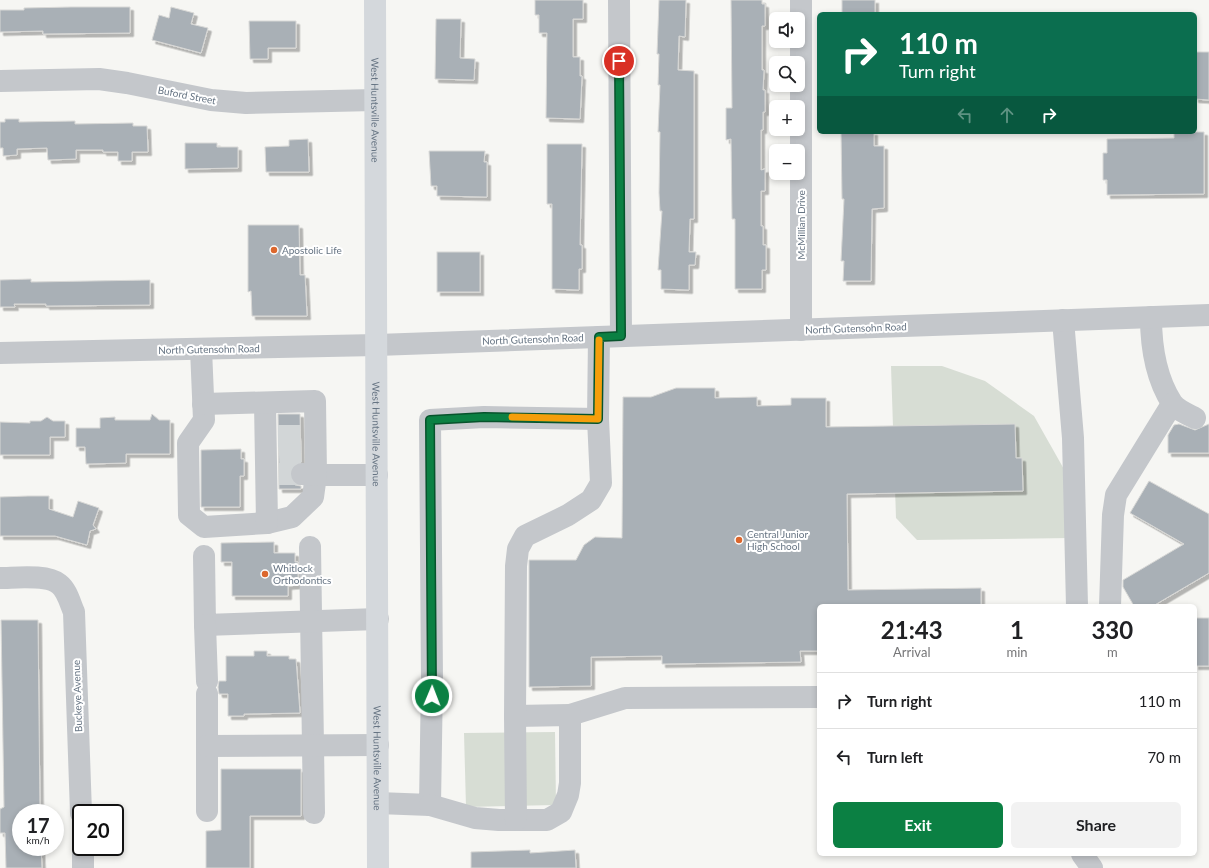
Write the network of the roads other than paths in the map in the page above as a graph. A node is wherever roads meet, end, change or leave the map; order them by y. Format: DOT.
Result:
graph roads {
  1 [pos="375,0"];
  2 [pos="619,0"];
  3 [pos="801,0"];
  4 [pos="0,80"];
  5 [pos="375,100"];
  6 [pos="1209,315"];
  7 [pos="1151,317"];
  8 [pos="1063,320"];
  9 [pos="801,330"];
  10 [pos="621,336"];
  11 [pos="599,337"];
  12 [pos="377,345"];
  13 [pos="201,349"];
  14 [pos="0,353"];
  15 [pos="265,403"];
  16 [pos="203,404"];
  17 [pos="1172,404"];
  18 [pos="1195,418"];
  19 [pos="598,419"];
  20 [pos="308,455"];
  21 [pos="377,475"];
  22 [pos="267,523"];
  23 [pos="310,546"];
  24 [pos="204,556"];
  25 [pos="0,578"];
  26 [pos="1077,604"];
  27 [pos="1110,604"];
  28 [pos="378,619"];
  29 [pos="312,621"];
  30 [pos="206,625"];
  31 [pos="817,697"];
  32 [pos="570,714"];
  33 [pos="515,716"];
  34 [pos="313,745"];
  35 [pos="378,745"];
  36 [pos="207,746"];
  37 [pos="81,804"];
  38 [pos="378,804"];
  39 [pos="430,806"];
  40 [pos="207,811"];
  41 [pos="314,813"];
  42 [pos="516,820"];
  43 [pos="83,856"];
  44 [pos="1083,856"];
  45 [pos="84,868"];
  46 [pos="378,868"];
  47 [pos="1092,868"];
  1 -- 5 [label="main road, West Huntsville Avenue"];
  2 -- 10 [label="street"];
  3 -- 9 [label="street, McMillian Drive"];
  4 -- 5 [label="street, Buford Street"];
  5 -- 12 [label="main road, West Huntsville Avenue"];
  6 -- 7 [label="street, North Gutensohn Road"];
  7 -- 8 [label="street, North Gutensohn Road"];
  7 -- 17 [label="street"];
  8 -- 9 [label="street, North Gutensohn Road"];
  8 -- 26 [label="street"];
  9 -- 10 [label="street, North Gutensohn Road"];
  10 -- 11 [label="street, North Gutensohn Road"];
  11 -- 12 [label="street, North Gutensohn Road"];
  11 -- 19 [label="street"];
  12 -- 13 [label="street, North Gutensohn Road"];
  12 -- 21 [label="main road, West Huntsville Avenue"];
  13 -- 14 [label="street, North Gutensohn Road"];
  13 -- 16 [label="street"];
  15 -- 16 [label="street"];
  15 -- 20 [label="street"];
  15 -- 22 [label="street"];
  16 -- 22 [label="street"];
  17 -- 18 [label="street"];
  17 -- 27 [label="street"];
  19 -- 33 [label="street"];
  19 -- 39 [label="street"];
  20 -- 21 [label="street"];
  20 -- 22 [label="street"];
  21 -- 28 [label="main road, West Huntsville Avenue"];
  23 -- 29 [label="street"];
  24 -- 30 [label="street"];
  25 -- 37 [label="street, Buckeye Avenue"];
  28 -- 29 [label="street"];
  28 -- 35 [label="main road, West Huntsville Avenue"];
  29 -- 30 [label="street"];
  29 -- 34 [label="street"];
  30 -- 36 [label="street"];
  31 -- 32 [label="street"];
  32 -- 33 [label="street"];
  32 -- 42 [label="street"];
  33 -- 42 [label="street"];
  34 -- 35 [label="street"];
  34 -- 36 [label="street"];
  34 -- 41 [label="street"];
  35 -- 38 [label="main road, West Huntsville Avenue"];
  36 -- 40 [label="street"];
  38 -- 39 [label="street"];
  38 -- 46 [label="main road, West Huntsville Avenue"];
  39 -- 42 [label="street"];
  43 -- 45 [label="street"];
  44 -- 47 [label="street"];
}
